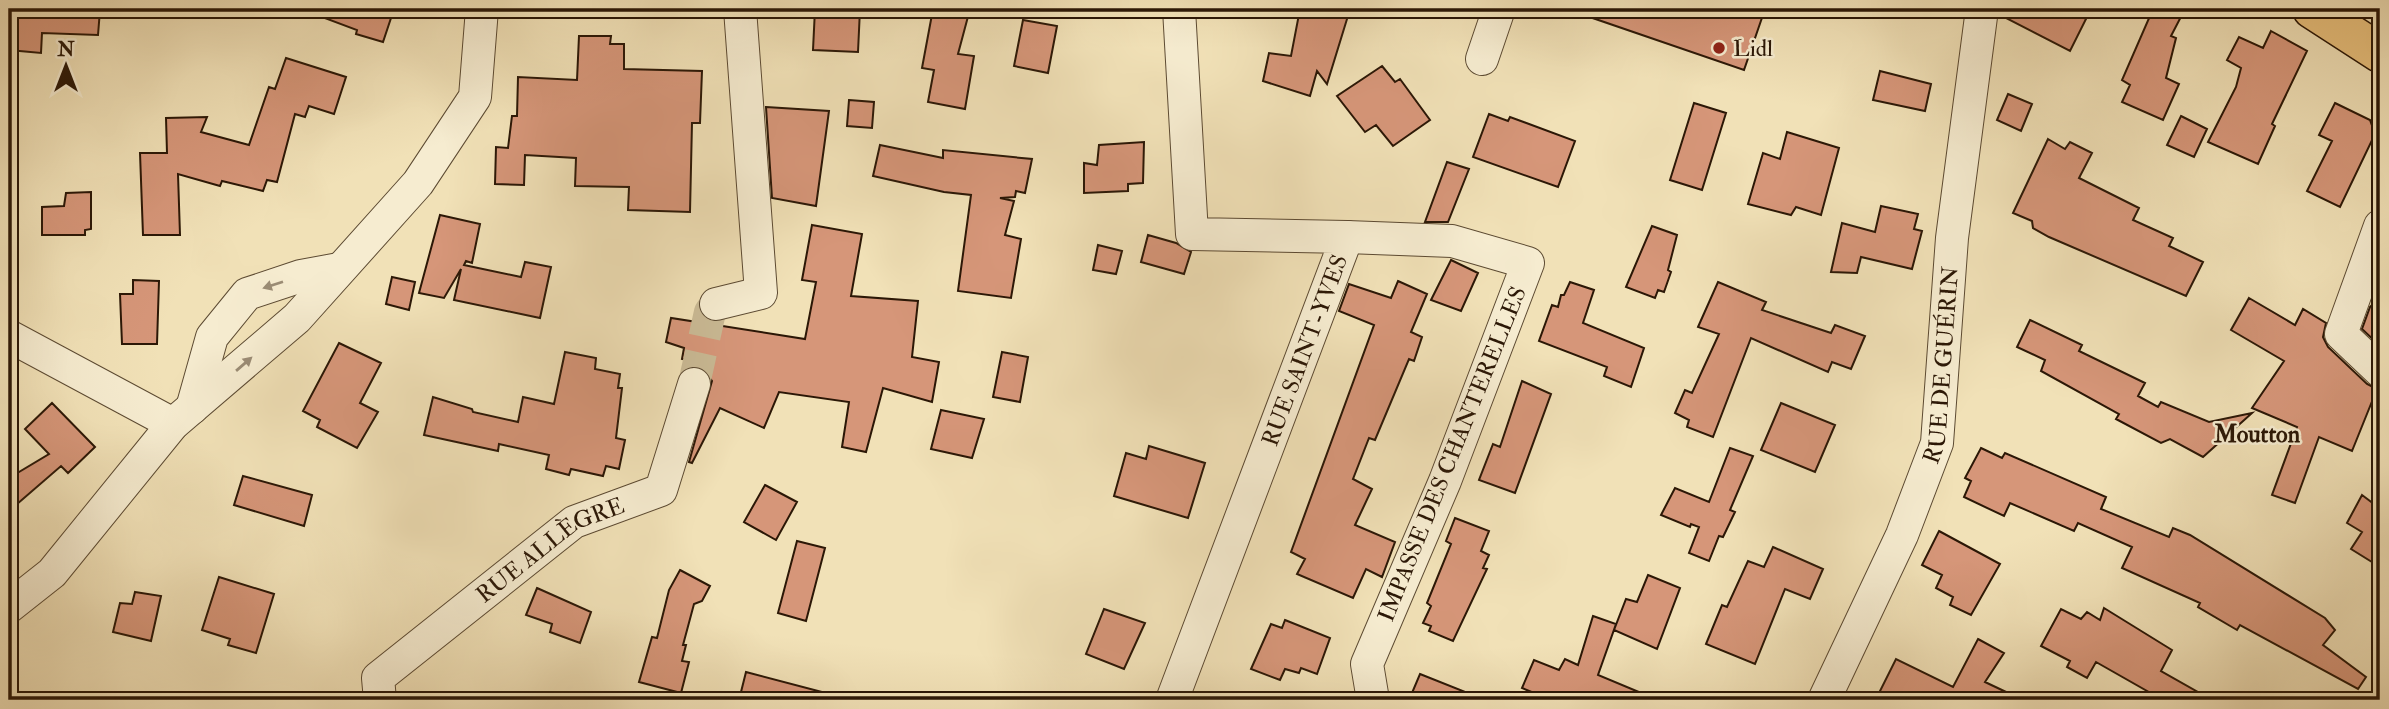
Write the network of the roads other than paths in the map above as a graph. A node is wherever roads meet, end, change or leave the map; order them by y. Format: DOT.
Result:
graph roads {
  1 [pos="482,9"];
  2 [pos="740,9"];
  3 [pos="1179,9"];
  4 [pos="1499,9"];
  5 [pos="1982,9"];
  6 [pos="2312,9"];
  7 [pos="2380,53"];
  8 [pos="1482,59"];
  9 [pos="2380,226"];
  10 [pos="1347,237"];
  11 [pos="339,269"];
  12 [pos="716,304"];
  13 [pos="9,336"];
  14 [pos="2380,370"];
  15 [pos="695,384"];
  16 [pos="183,416"];
  17 [pos="9,607"];
  18 [pos="380,700"];
  19 [pos="1172,700"];
  20 [pos="1373,700"];
  21 [pos="1824,700"];
  1 -- 11 [label="street"];
  2 -- 12 [label="street"];
  3 -- 10 [label="street, RUE SAINT-YVES"];
  4 -- 8 [label="street"];
  5 -- 21 [label="street, RUE DE GUÉRIN"];
  6 -- 7 [label="main road"];
  9 -- 14 [label="street"];
  10 -- 19 [label="street, RUE SAINT-YVES"];
  10 -- 20 [label="street, IMPASSE DES CHANTERELLES"];
  16 -- 11 [label="street, one-way"];
  11 -- 16 [label="street, one-way"];
  13 -- 16 [label="street"];
  15 -- 18 [label="street, RUE ALLÈGRE"];
  16 -- 17 [label="street"];
}
